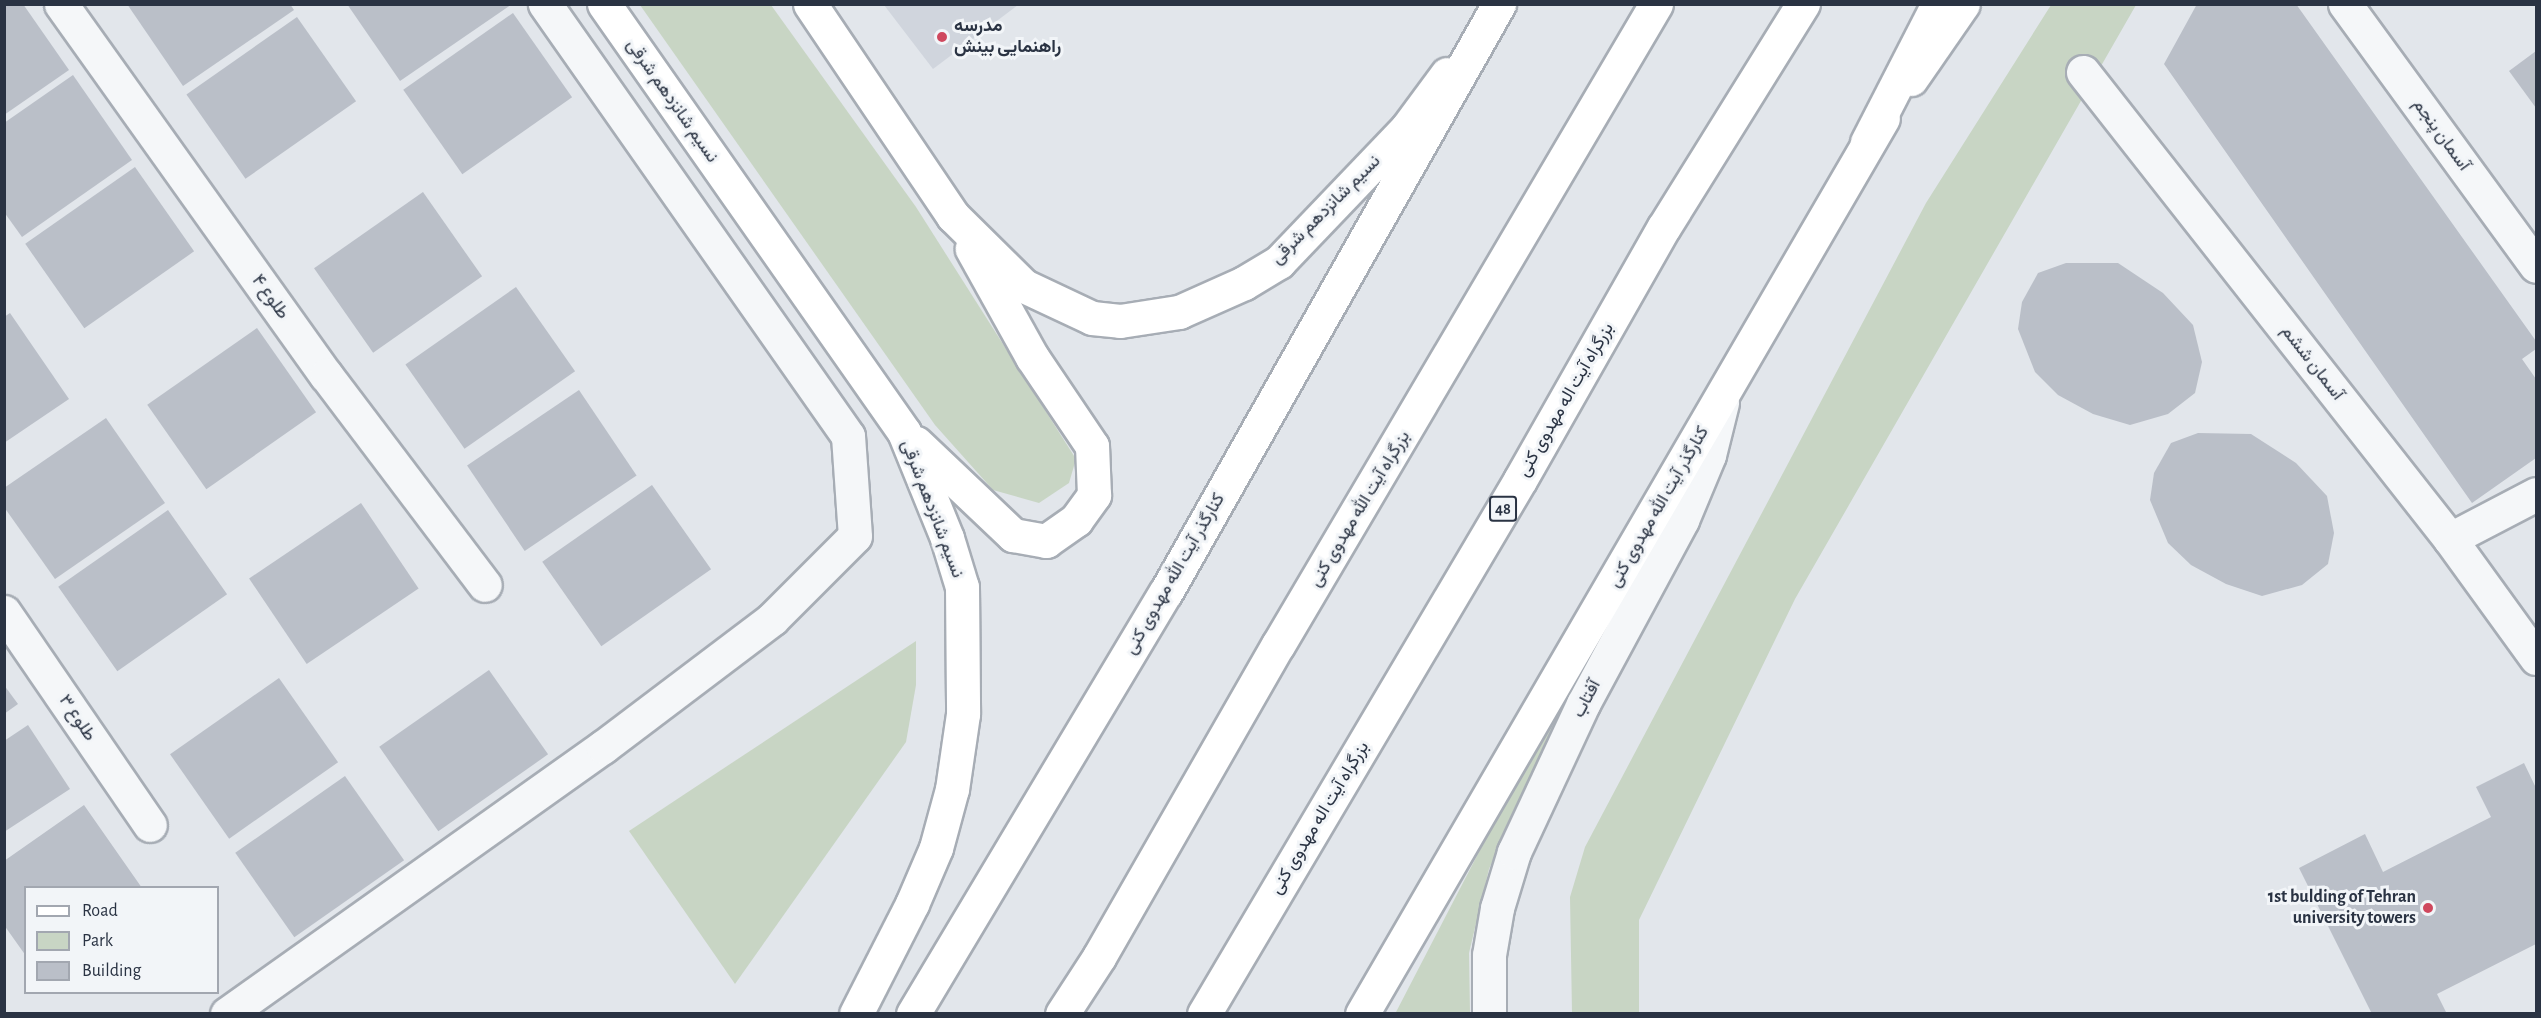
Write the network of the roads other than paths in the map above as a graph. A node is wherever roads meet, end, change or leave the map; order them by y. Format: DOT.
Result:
graph roads {
  1 [pos="61,4"];
  2 [pos="545,4"];
  3 [pos="604,4"];
  4 [pos="810,4"];
  5 [pos="1498,4"];
  6 [pos="1656,4"];
  7 [pos="1803,4"];
  8 [pos="1938,4"];
  9 [pos="1963,4"];
  10 [pos="2345,4"];
  11 [pos="2083,72"];
  12 [pos="1866,142"];
  13 [pos="953,216"];
  14 [pos="2536,264"];
  15 [pos="1724,396"];
  16 [pos="904,432"];
  17 [pos="2536,494"];
  18 [pos="2450,538"];
  19 [pos="485,585"];
  20 [pos="4,612"];
  21 [pos="2536,658"];
  22 [pos="150,825"];
  23 [pos="227,1014"];
  24 [pos="856,1014"];
  25 [pos="913,1014"];
  26 [pos="1062,1014"];
  27 [pos="1204,1014"];
  28 [pos="1362,1014"];
  29 [pos="1489,1014"];
  1 -- 19 [label="street, طلوع ۴"];
  2 -- 23 [label="street"];
  3 -- 16 [label="main road, نسیم شانزدهم شرقی"];
  4 -- 13 [label="main road, نسیم شانزدهم شرقی"];
  5 -- 13 [label="main road, نسیم شانزدهم شرقی"];
  5 -- 25 [label="main road, کنارگذر آیت الله مهدوی کنی"];
  6 -- 26 [label="main road, بزرگراه آیت الله مهدوی کنی"];
  7 -- 27 [label="main road, بزرگراه آیت اله مهدوی کنی / 48"];
  8 -- 12 [label="main road"];
  9 -- 12 [label="main road, کنارگذر آیت الله مهدوی کنی"];
  10 -- 14 [label="street, آسمان پنجم"];
  11 -- 18 [label="street, آسمان ششم"];
  12 -- 15 [label="main road, کنارگذر آیت الله مهدوی کنی"];
  13 -- 16 [label="main road"];
  15 -- 28 [label="main road, کنارگذر آیت الله مهدوی کنی"];
  15 -- 29 [label="street, آفتاب"];
  16 -- 24 [label="main road, نسیم شانزدهم شرقی"];
  17 -- 18 [label="street"];
  18 -- 21 [label="street, آسمان ششم"];
  20 -- 22 [label="street, طلوع ۳"];
}
